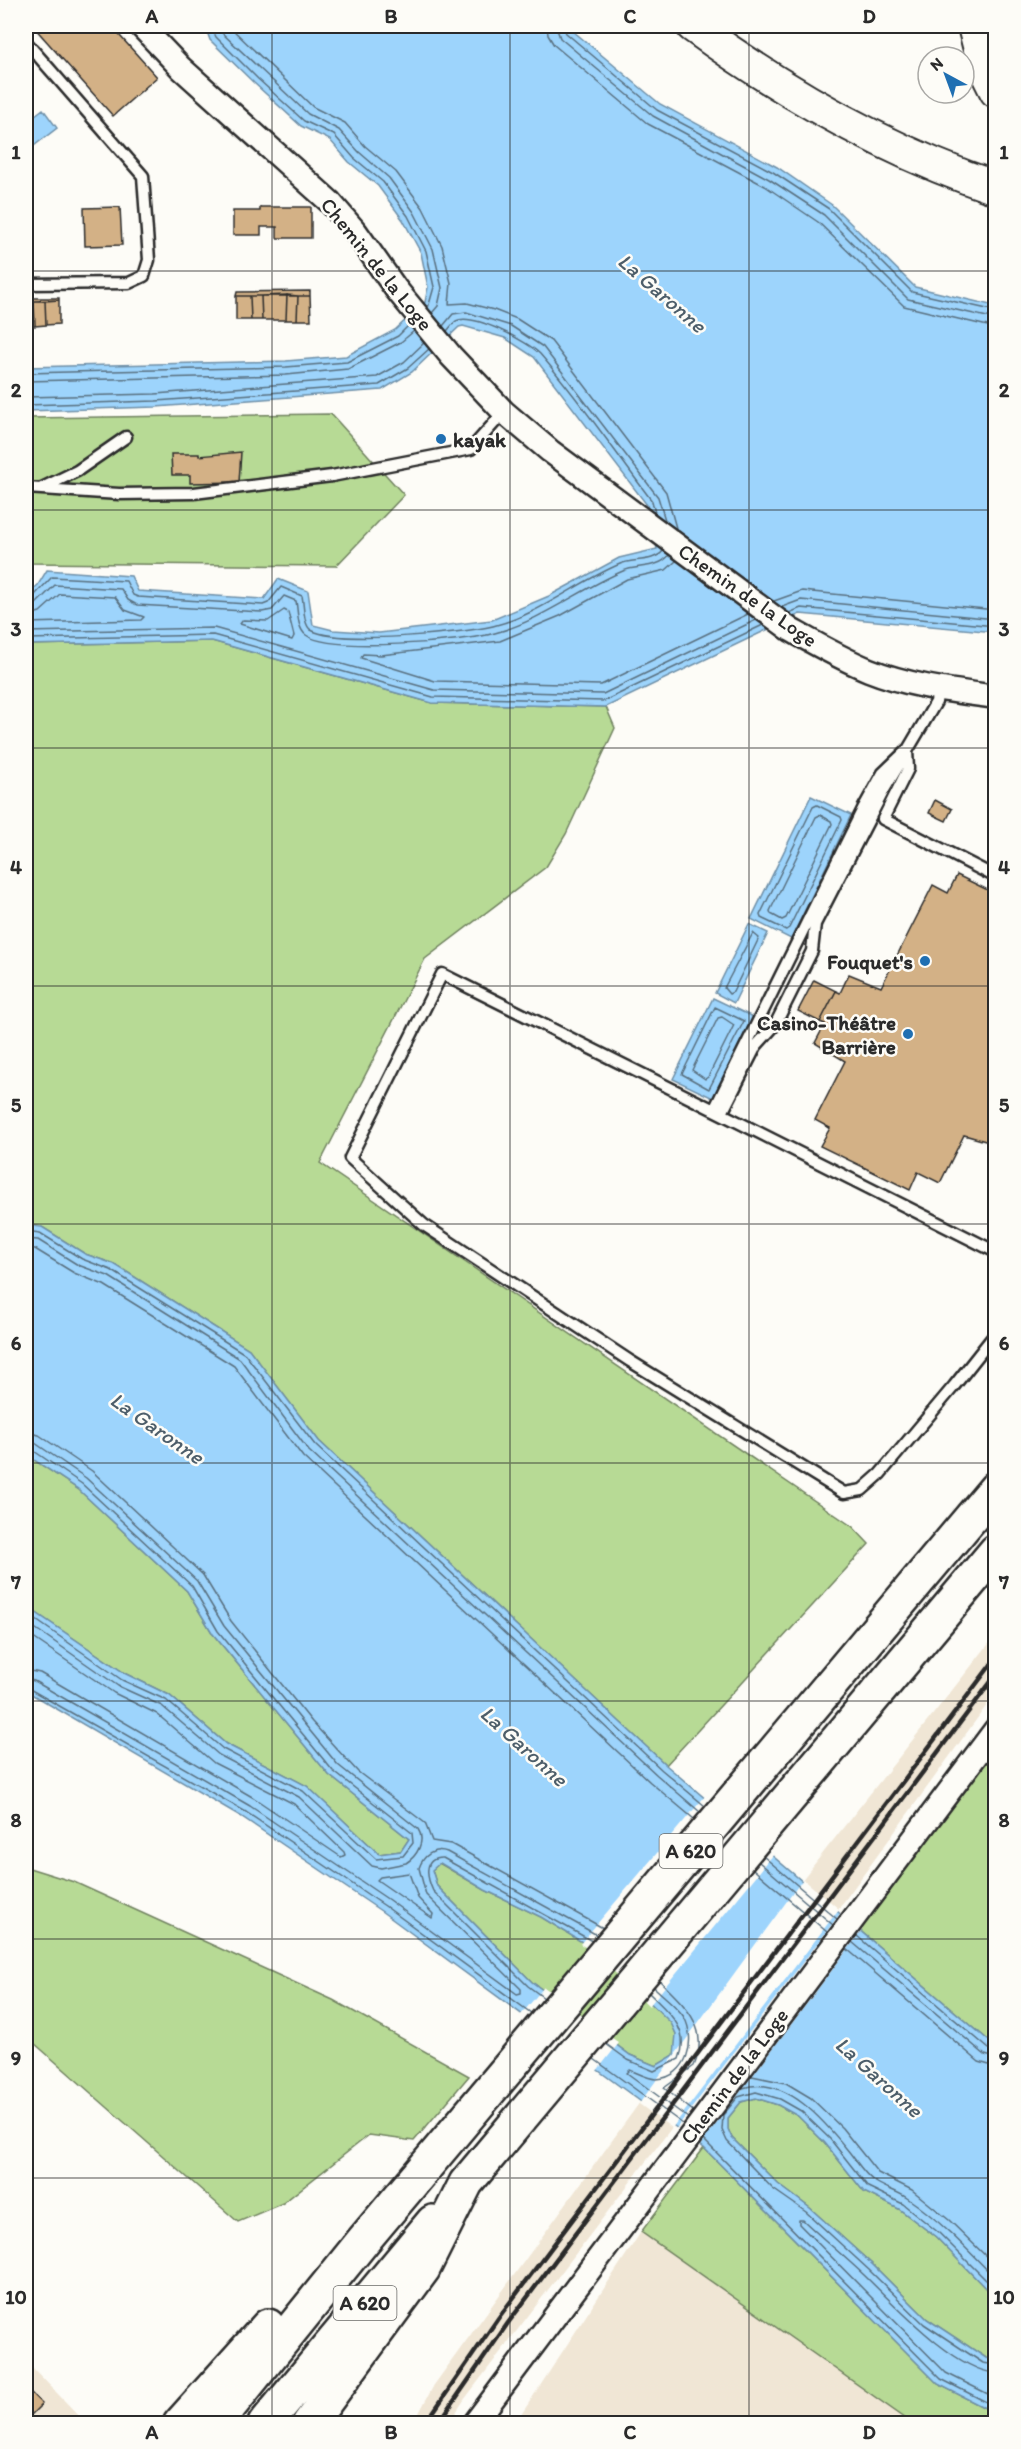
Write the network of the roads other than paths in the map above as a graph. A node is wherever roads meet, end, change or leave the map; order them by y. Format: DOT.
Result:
graph roads {
  1 [pos="141,26"];
  2 [pos="156,26"];
  3 [pos="693,26"];
  4 [pos="974,26"];
  5 [pos="26,42"];
  6 [pos="996,91"];
  7 [pos="996,188"];
  8 [pos="26,284"];
  9 [pos="400,286"];
  10 [pos="455,353"];
  11 [pos="504,412"];
  12 [pos="126,437"];
  13 [pos="587,476"];
  14 [pos="26,488"];
  15 [pos="40,489"];
  16 [pos="939,689"];
  17 [pos="996,697"];
  18 [pos="907,750"];
  19 [pos="867,811"];
  20 [pos="883,819"];
  21 [pos="996,877"];
  22 [pos="718,1112"];
  23 [pos="996,1252"];
  24 [pos="996,1333"];
  25 [pos="996,1488"];
  26 [pos="987,1561"];
  27 [pos="996,1729"];
  28 [pos="466,2183"];
  29 [pos="363,2241"];
  30 [pos="180,2424"];
  31 [pos="215,2424"];
  32 [pos="265,2424"];
  33 [pos="309,2424"];
  34 [pos="474,2424"];
  1 -- 9 [label="street, Chemin de la Loge"];
  2 -- 9 [label="street, Chemin de la Loge"];
  3 -- 7 [label="main road"];
  4 -- 6 [label="main road"];
  5 -- 8 [label="lane"];
  9 -- 10 [label="street, Chemin de la Loge"];
  10 -- 11 [label="street, Chemin de la Loge"];
  10 -- 13 [label="street, Chemin de la Loge"];
  11 -- 13 [label="street, Chemin de la Loge"];
  11 -- 15 [label="lane"];
  12 -- 15 [label="lane"];
  13 -- 16 [label="street, Chemin de la Loge"];
  14 -- 15 [label="lane"];
  16 -- 17 [label="street, Chemin de la Loge"];
  16 -- 18 [label="lane"];
  18 -- 19 [label="lane"];
  18 -- 20 [label="lane"];
  19 -- 20 [label="lane"];
  19 -- 22 [label="lane"];
  19 -- 22 [label="lane"];
  20 -- 21 [label="lane"];
  22 -- 23 [label="lane"];
  22 -- 24 [label="lane"];
  25 -- 29 [label="highway, A 620"];
  26 -- 28 [label="highway, A 620"];
  27 -- 34 [label="street, Chemin de la Loge"];
  28 -- 32 [label="highway, A 620"];
  28 -- 33 [label="highway"];
  29 -- 30 [label="highway"];
  29 -- 31 [label="highway, A 620"];
}
